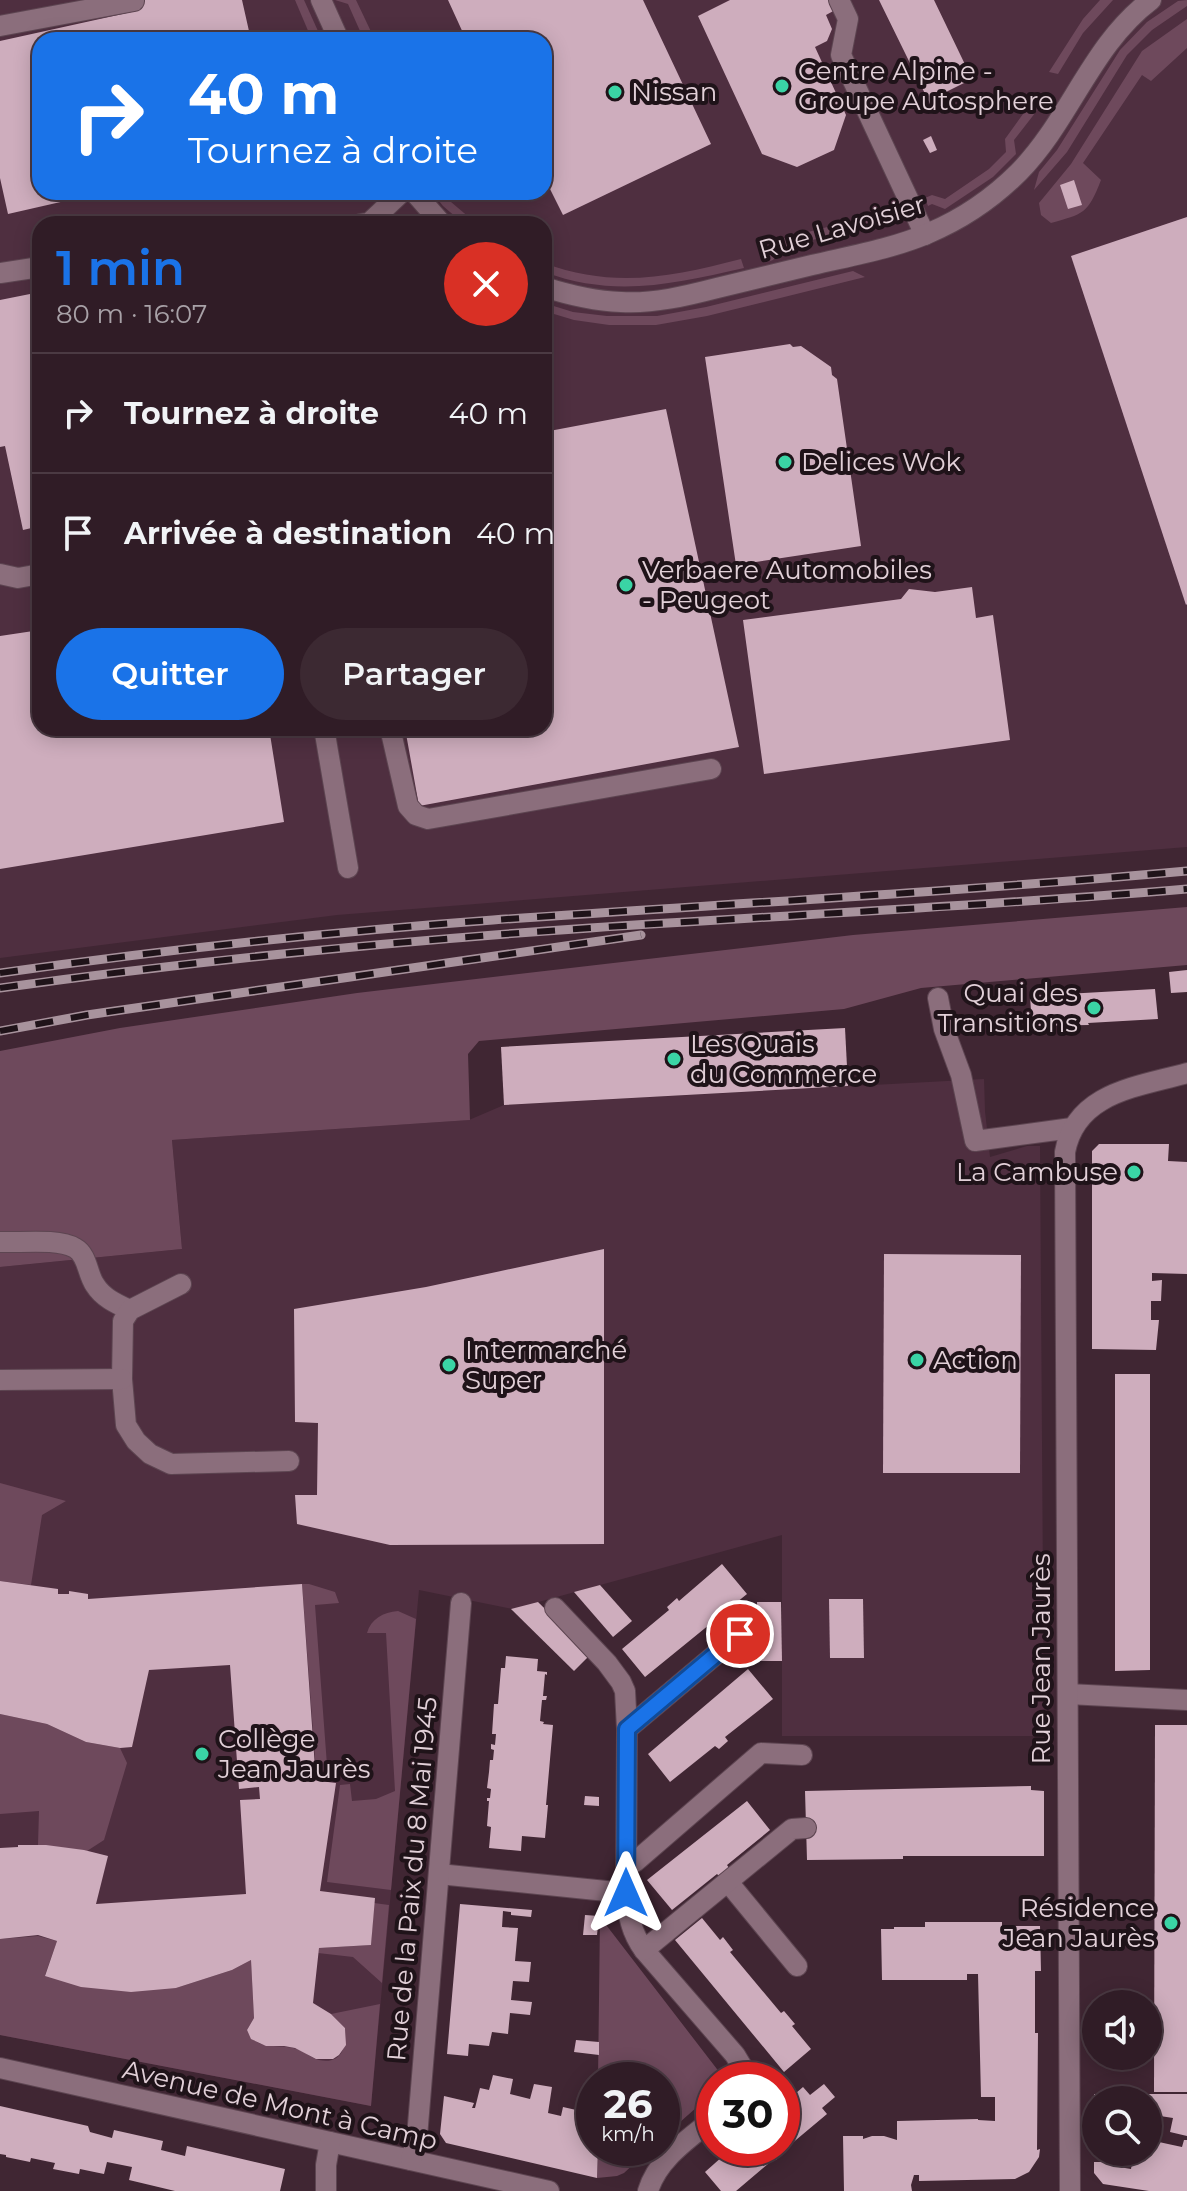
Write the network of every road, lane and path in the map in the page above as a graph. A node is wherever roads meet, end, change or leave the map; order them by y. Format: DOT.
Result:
graph roads {
  1 [pos="321,0"];
  2 [pos="839,0"];
  3 [pos="1151,0"];
  4 [pos="134,1"];
  5 [pos="0,26"];
  6 [pos="335,32"];
  7 [pos="393,200"];
  8 [pos="421,200"];
  9 [pos="376,216"];
  10 [pos="435,216"];
  11 [pos="925,235"];
  12 [pos="32,268"];
  13 [pos="0,273"];
  14 [pos="552,289"];
  15 [pos="0,574"];
  16 [pos="32,575"];
  17 [pos="325,736"];
  18 [pos="392,736"];
  19 [pos="711,769"];
  20 [pos="348,868"];
  21 [pos="938,998"];
  22 [pos="1187,1073"];
  23 [pos="1072,1128"];
  24 [pos="0,1242"];
  25 [pos="181,1284"];
  26 [pos="130,1310"];
  27 [pos="122,1379"];
  28 [pos="0,1380"];
  29 [pos="289,1461"];
  30 [pos="461,1603"];
  31 [pos="555,1608"];
  32 [pos="740,1634"];
  33 [pos="1068,1694"];
  34 [pos="1187,1700"];
  35 [pos="627,1729"];
  36 [pos="802,1755"];
  37 [pos="806,1828"];
  38 [pos="626,1864"];
  39 [pos="439,1874"];
  40 [pos="728,1882"];
  41 [pos="626,1893"];
  42 [pos="644,1950"];
  43 [pos="797,1966"];
  44 [pos="739,2062"];
  45 [pos="0,2068"];
  46 [pos="696,2134"];
  47 [pos="330,2142"];
  48 [pos="411,2160"];
  49 [pos="326,2191"];
  50 [pos="549,2191"];
  51 [pos="648,2191"];
  52 [pos="1070,2191"];
  1 -- 6 [label="street"];
  2 -- 11 [label="street"];
  3 -- 11 [label="street, Rue Lavoisier"];
  4 -- 5 [label="street"];
  7 -- 9 [label="street"];
  8 -- 10 [label="street"];
  11 -- 14 [label="street, Rue Lavoisier"];
  12 -- 13 [label="street"];
  15 -- 16 [label="street"];
  17 -- 20 [label="street"];
  18 -- 19 [label="street"];
  21 -- 23 [label="street"];
  22 -- 23 [label="street"];
  23 -- 33 [label="street, Rue Jean Jaurès"];
  24 -- 26 [label="street"];
  25 -- 26 [label="street"];
  26 -- 27 [label="street"];
  27 -- 28 [label="street"];
  27 -- 29 [label="street"];
  30 -- 39 [label="street, Rue de la Paix du 8 Mai 1945"];
  31 -- 35 [label="street"];
  32 -- 35 [label="street"];
  33 -- 34 [label="street"];
  33 -- 52 [label="street, Rue Jean Jaurès"];
  35 -- 38 [label="street"];
  36 -- 38 [label="street"];
  37 -- 40 [label="street"];
  38 -- 41 [label="street"];
  39 -- 41 [label="street"];
  39 -- 48 [label="street, Rue de la Paix du 8 Mai 1945"];
  40 -- 42 [label="street"];
  40 -- 43 [label="street"];
  41 -- 42 [label="street"];
  42 -- 44 [label="street"];
  45 -- 47 [label="street, Avenue de Mont à Camp"];
  46 -- 51 [label="street"];
  47 -- 48 [label="street, Avenue de Mont à Camp"];
  47 -- 49 [label="street"];
  48 -- 50 [label="street, Avenue de Mont à Camp"];
}
